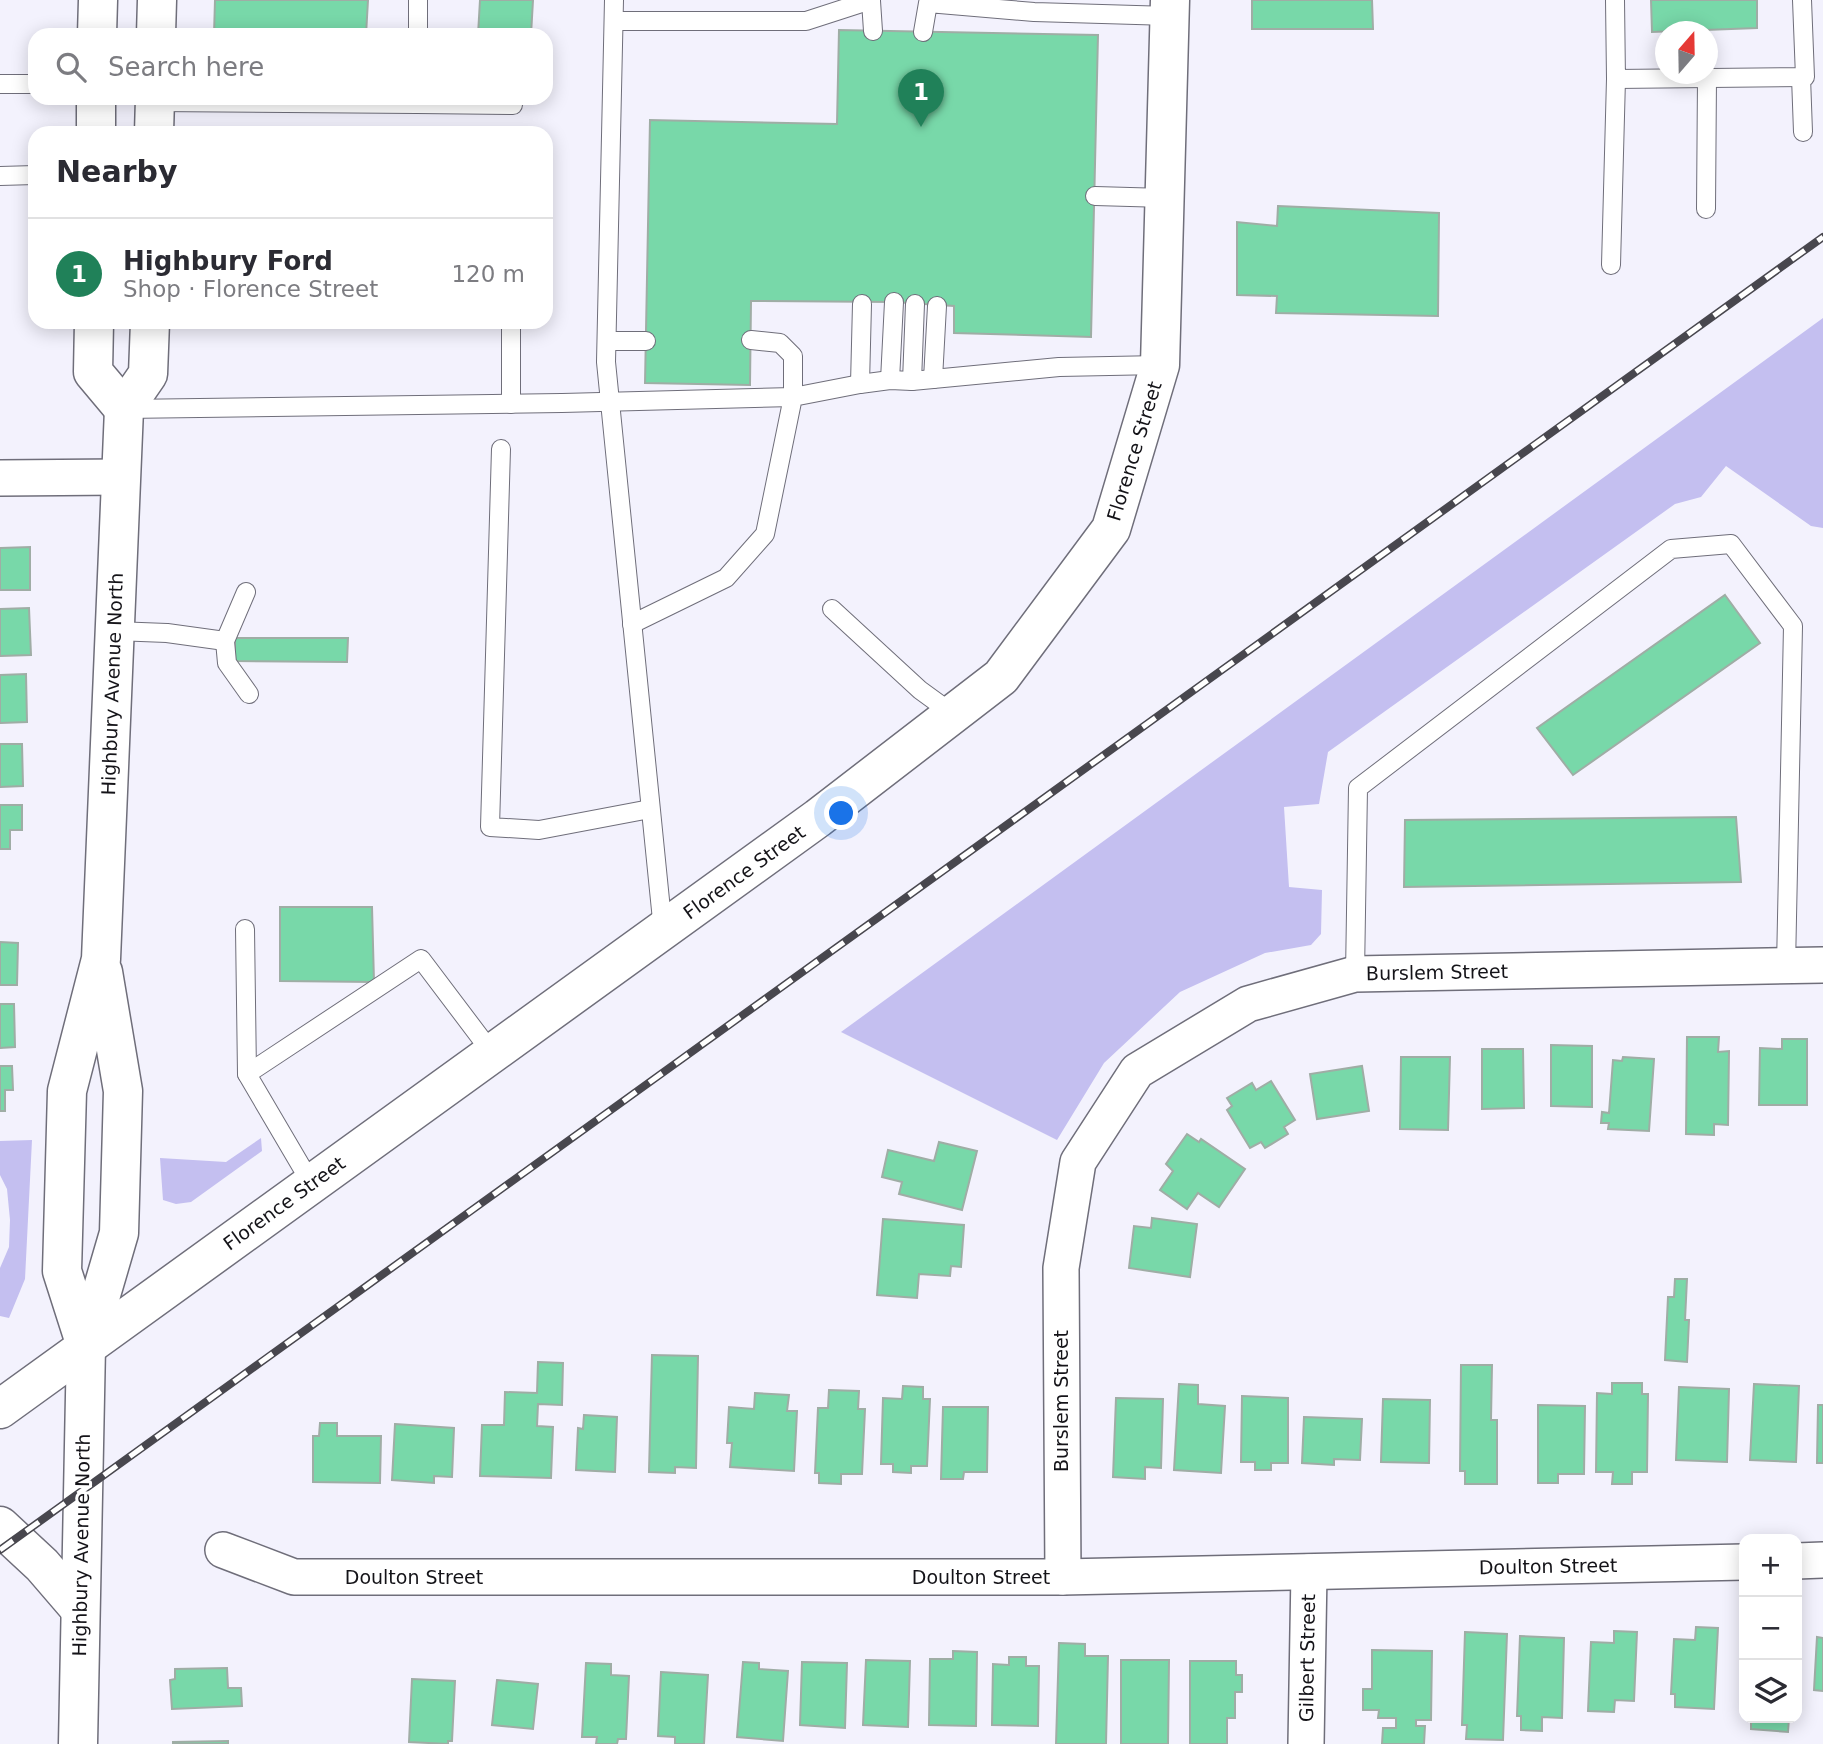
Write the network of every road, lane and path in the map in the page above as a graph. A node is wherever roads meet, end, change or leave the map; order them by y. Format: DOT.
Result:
graph roads {
  1 [pos="98,0"];
  2 [pos="157,0"];
  3 [pos="418,0"];
  4 [pos="614,0"];
  5 [pos="871,0"];
  6 [pos="1615,0"];
  7 [pos="1802,0"];
  8 [pos="1170,8"];
  9 [pos="614,21"];
  10 [pos="97,28"];
  11 [pos="156,28"];
  12 [pos="418,28"];
  13 [pos="873,31"];
  14 [pos="923,32"];
  15 [pos="1801,77"];
  16 [pos="1718,78"];
  17 [pos="1616,79"];
  18 [pos="1655,79"];
  19 [pos="0,84"];
  20 [pos="28,84"];
  21 [pos="1707,84"];
  22 [pos="96,105"];
  23 [pos="312,105"];
  24 [pos="154,111"];
  25 [pos="96,126"];
  26 [pos="1802,132"];
  27 [pos="28,175"];
  28 [pos="0,176"];
  29 [pos="1095,196"];
  30 [pos="1165,198"];
  31 [pos="1706,209"];
  32 [pos="1611,265"];
  33 [pos="894,302"];
  34 [pos="862,303"];
  35 [pos="915,304"];
  36 [pos="937,306"];
  37 [pos="94,329"];
  38 [pos="150,329"];
  39 [pos="511,329"];
  40 [pos="751,340"];
  41 [pos="607,341"];
  42 [pos="646,341"];
  43 [pos="1160,365"];
  44 [pos="933,379"];
  45 [pos="890,380"];
  46 [pos="912,381"];
  47 [pos="860,384"];
  48 [pos="793,397"];
  49 [pos="611,401"];
  50 [pos="511,404"];
  51 [pos="124,409"];
  52 [pos="501,449"];
  53 [pos="121,477"];
  54 [pos="0,478"];
  55 [pos="246,592"];
  56 [pos="832,609"];
  57 [pos="632,624"];
  58 [pos="115,631"];
  59 [pos="225,641"];
  60 [pos="249,694"];
  61 [pos="953,714"];
  62 [pos="650,809"];
  63 [pos="246,929"];
  64 [pos="663,930"];
  65 [pos="101,959"];
  66 [pos="1823,965"];
  67 [pos="1786,966"];
  68 [pos="1355,974"];
  69 [pos="492,1053"];
  70 [pos="247,1074"];
  71 [pos="311,1183"];
  72 [pos="86,1346"];
  73 [pos="0,1409"];
  74 [pos="0,1525"];
  75 [pos="223,1550"];
  76 [pos="1823,1560"];
  77 [pos="1802,1561"];
  78 [pos="1739,1562"];
  79 [pos="1309,1572"];
  80 [pos="1063,1577"];
  81 [pos="79,1608"];
  82 [pos="78,1744"];
  83 [pos="1306,1744"];
  1 -- 10 [label="main road"];
  2 -- 11 [label="main road"];
  3 -- 12 [label="lane"];
  4 -- 9 [label="lane"];
  5 -- 9 [label="lane"];
  5 -- 13 [label="lane"];
  6 -- 17 [label="lane"];
  7 -- 15 [label="lane"];
  8 -- 14 [label="lane"];
  8 -- 30 [label="main road, Florence Street"];
  9 -- 41 [label="lane"];
  15 -- 16 [label="lane"];
  15 -- 26 [label="lane"];
  17 -- 18 [label="lane"];
  17 -- 32 [label="lane"];
  19 -- 20 [label="lane"];
  21 -- 31 [label="lane"];
  22 -- 25 [label="main road"];
  23 -- 24 [label="lane"];
  27 -- 28 [label="lane"];
  29 -- 30 [label="lane"];
  30 -- 43 [label="main road, Florence Street"];
  33 -- 45 [label="lane"];
  34 -- 47 [label="lane"];
  35 -- 46 [label="lane"];
  36 -- 44 [label="lane"];
  37 -- 51 [label="main road"];
  38 -- 51 [label="main road"];
  39 -- 50 [label="lane"];
  40 -- 48 [label="lane"];
  41 -- 42 [label="lane"];
  41 -- 49 [label="lane"];
  43 -- 44 [label="lane"];
  43 -- 61 [label="main road, Florence Street"];
  44 -- 46 [label="lane"];
  45 -- 46 [label="lane"];
  45 -- 47 [label="lane"];
  47 -- 48 [label="lane"];
  48 -- 49 [label="lane"];
  48 -- 57 [label="lane"];
  49 -- 50 [label="lane"];
  49 -- 57 [label="lane"];
  50 -- 51 [label="lane"];
  51 -- 53 [label="main road, Highbury Avenue North"];
  52 -- 62 [label="lane"];
  53 -- 54 [label="street"];
  53 -- 58 [label="main road, Highbury Avenue North"];
  55 -- 59 [label="lane"];
  56 -- 61 [label="lane"];
  57 -- 62 [label="lane"];
  58 -- 59 [label="lane"];
  58 -- 65 [label="main road, Highbury Avenue North"];
  59 -- 60 [label="lane"];
  61 -- 64 [label="main road, Florence Street"];
  62 -- 64 [label="lane"];
  63 -- 70 [label="lane"];
  64 -- 69 [label="main road, Florence Street"];
  65 -- 72 [label="main road, Highbury Avenue North"];
  65 -- 72 [label="main road, Highbury Avenue North"];
  66 -- 67 [label="street, Burslem Street"];
  67 -- 68 [label="street, Burslem Street"];
  67 -- 68 [label="lane"];
  68 -- 80 [label="street, Burslem Street"];
  69 -- 70 [label="lane"];
  69 -- 71 [label="main road, Florence Street"];
  70 -- 71 [label="lane"];
  71 -- 72 [label="main road, Florence Street"];
  72 -- 73 [label="main road, Florence Street"];
  72 -- 81 [label="main road, Highbury Avenue North"];
  74 -- 81 [label="main road"];
  75 -- 80 [label="street, Doulton Street"];
  76 -- 77 [label="street"];
  78 -- 79 [label="street, Doulton Street"];
  79 -- 80 [label="street, Doulton Street"];
  79 -- 83 [label="street, Gilbert Street"];
  81 -- 82 [label="main road, Highbury Avenue North"];
}
